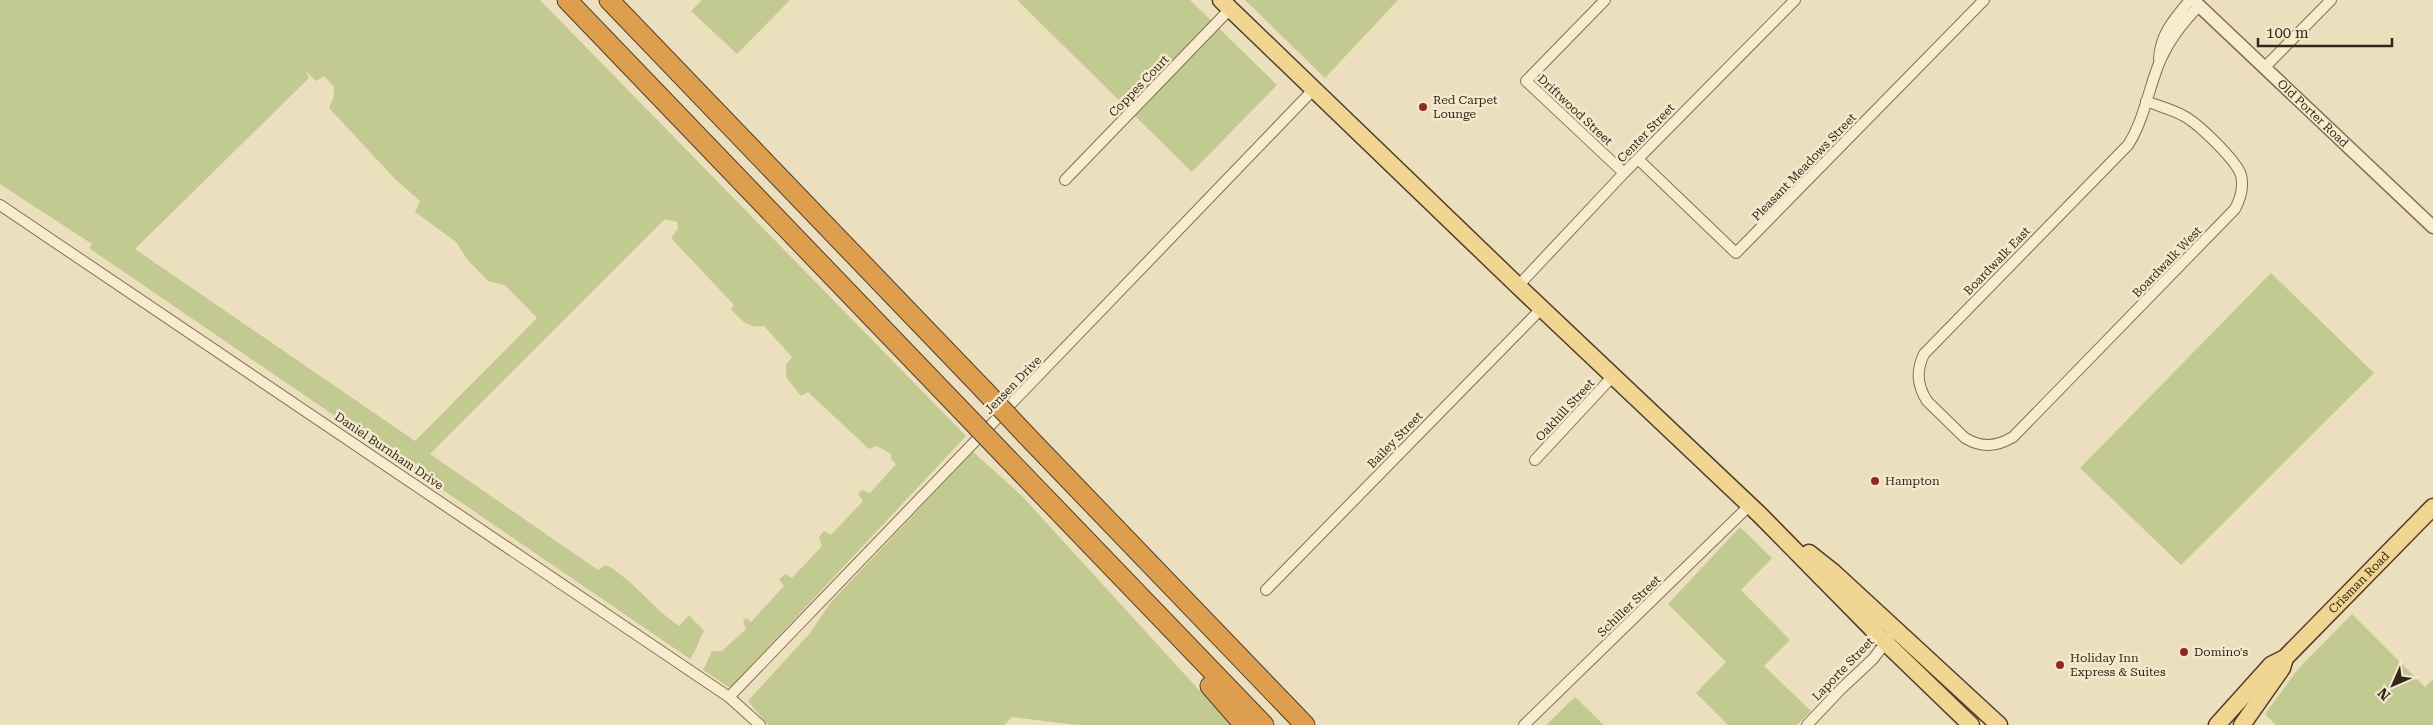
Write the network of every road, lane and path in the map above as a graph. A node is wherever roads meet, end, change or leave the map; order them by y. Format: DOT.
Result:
graph roads {
  1 [pos="567,0"];
  2 [pos="609,0"];
  3 [pos="1606,0"];
  4 [pos="1795,0"];
  5 [pos="1984,0"];
  6 [pos="2331,0"];
  7 [pos="2194,2"];
  8 [pos="1226,5"];
  9 [pos="2264,68"];
  10 [pos="1314,89"];
  11 [pos="2146,102"];
  12 [pos="1638,159"];
  13 [pos="1624,173"];
  14 [pos="1065,180"];
  15 [pos="0,205"];
  16 [pos="2433,227"];
  17 [pos="1518,286"];
  18 [pos="1542,308"];
  19 [pos="1613,376"];
  20 [pos="2003,443"];
  21 [pos="1535,460"];
  22 [pos="1026,477"];
  23 [pos="2433,507"];
  24 [pos="1755,510"];
  25 [pos="1266,590"];
  26 [pos="1896,629"];
  27 [pos="1886,643"];
  28 [pos="2285,658"];
  29 [pos="1270,690"];
  30 [pos="729,697"];
  31 [pos="760,725"];
  32 [pos="1244,725"];
  33 [pos="1264,725"];
  34 [pos="1305,725"];
  35 [pos="1310,725"];
  36 [pos="1524,725"];
  37 [pos="1807,725"];
  38 [pos="1971,725"];
  39 [pos="1999,725"];
  40 [pos="2218,725"];
  41 [pos="2242,725"];
  1 -- 22 [label="highway, bridge"];
  2 -- 29 [label="highway, bridge"];
  3 -- 13 [label="street, Driftwood Street"];
  4 -- 12 [label="street, Center Street"];
  5 -- 12 [label="street, Pleasant Meadows Street"];
  6 -- 9 [label="street"];
  7 -- 9 [label="street, Old Porter Road"];
  7 -- 11 [label="street, Boardwalk East"];
  8 -- 10 [label="main road"];
  8 -- 14 [label="street, Coppes Court"];
  9 -- 16 [label="street, Old Porter Road"];
  10 -- 17 [label="main road"];
  10 -- 30 [label="street, Jensen Drive"];
  11 -- 20 [label="street, Boardwalk East"];
  11 -- 20 [label="street, Boardwalk West"];
  12 -- 13 [label="street, Center Street"];
  13 -- 17 [label="street, Center Street"];
  15 -- 30 [label="street, Daniel Burnham Drive"];
  17 -- 18 [label="main road"];
  18 -- 19 [label="main road"];
  18 -- 25 [label="street, Bailey Street"];
  19 -- 21 [label="street, Oakhill Street"];
  19 -- 24 [label="main road"];
  22 -- 32 [label="highway"];
  22 -- 33 [label="highway"];
  23 -- 28 [label="main road, Crisman Road"];
  24 -- 26 [label="main road"];
  24 -- 27 [label="main road"];
  24 -- 36 [label="street, Schiller Street"];
  26 -- 27 [label="street, Laporte Street"];
  26 -- 39 [label="main road"];
  27 -- 37 [label="street, Laporte Street"];
  27 -- 38 [label="main road"];
  28 -- 40 [label="main road, Crisman Road"];
  28 -- 41 [label="main road, Crisman Road"];
  29 -- 34 [label="highway"];
  29 -- 35 [label="highway"];
  30 -- 31 [label="street, Daniel Burnham Drive"];
}
